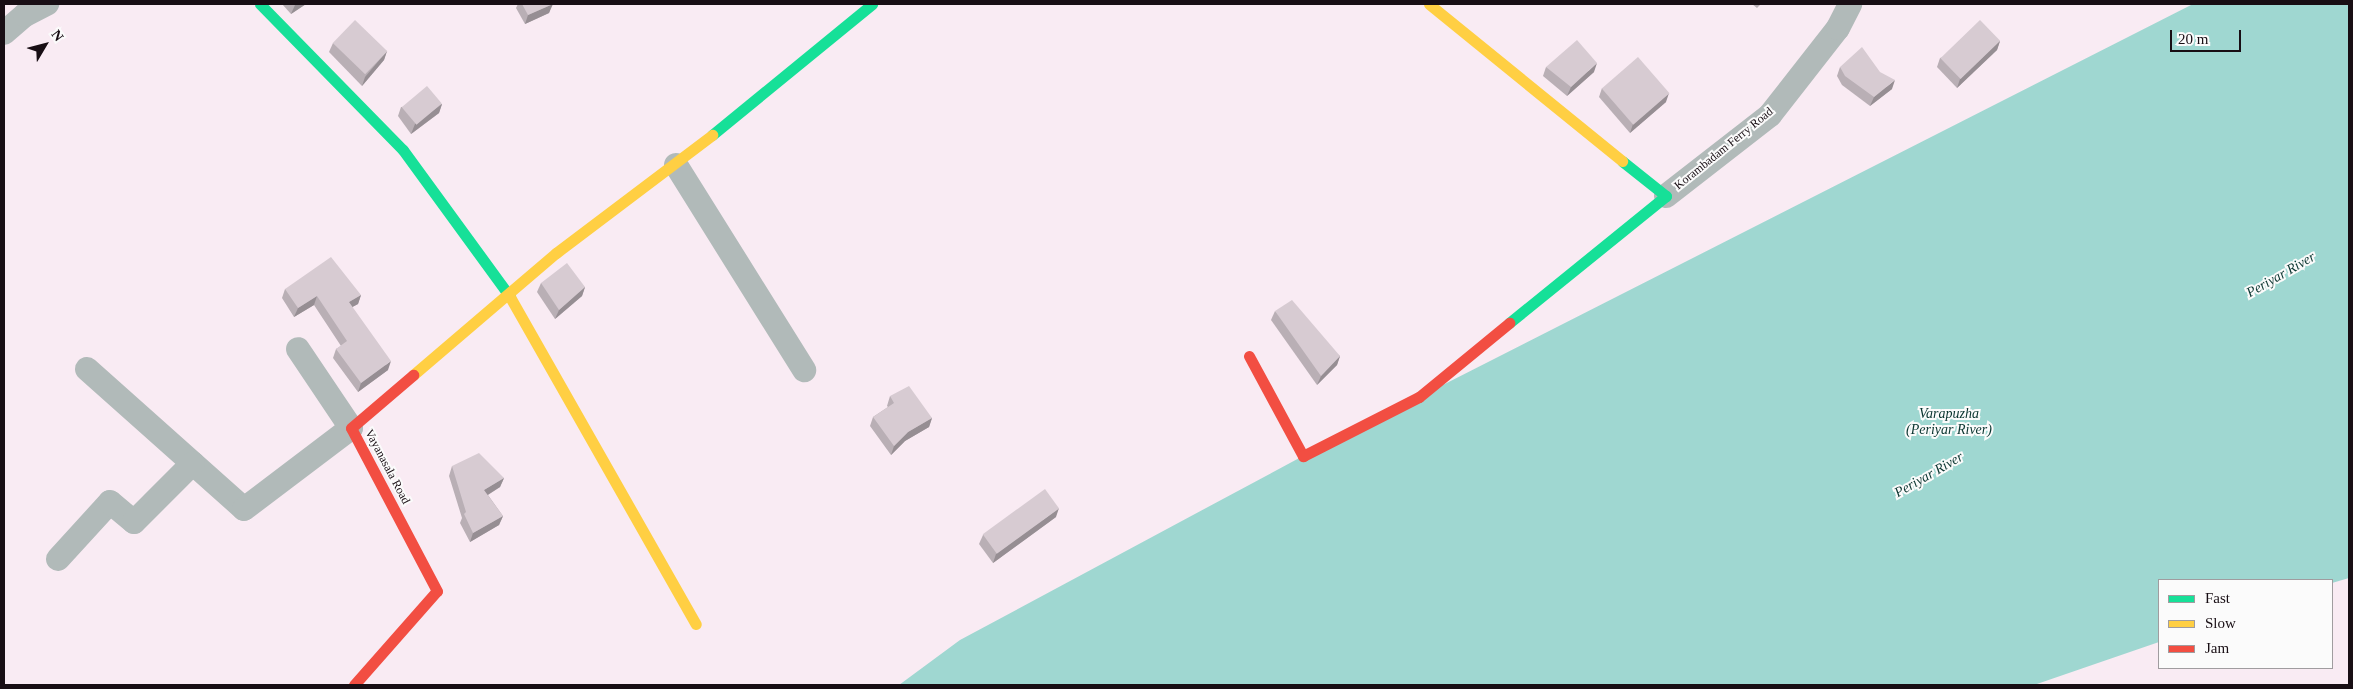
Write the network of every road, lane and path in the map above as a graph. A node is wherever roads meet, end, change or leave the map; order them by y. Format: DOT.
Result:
graph roads {
  1 [pos="47,4"];
  2 [pos="260,4"];
  3 [pos="872,4"];
  4 [pos="1429,4"];
  5 [pos="1850,4"];
  6 [pos="4,33"];
  7 [pos="676,164"];
  8 [pos="1666,196"];
  9 [pos="508,294"];
  10 [pos="298,350"];
  11 [pos="1249,356"];
  12 [pos="86,369"];
  13 [pos="804,370"];
  14 [pos="351,428"];
  15 [pos="192,463"];
  16 [pos="58,559"];
  17 [pos="696,624"];
  18 [pos="354,685"];
  1 -- 6 [label="street"];
  2 -- 9 [label="street"];
  3 -- 7 [label="street, Vayanasala Road"];
  4 -- 8 [label="street"];
  5 -- 8 [label="street, Korambadam Ferry Road"];
  7 -- 9 [label="street, Vayanasala Road"];
  7 -- 13 [label="street"];
  8 -- 11 [label="street"];
  9 -- 14 [label="street, Vayanasala Road"];
  9 -- 17 [label="street"];
  10 -- 14 [label="street"];
  12 -- 15 [label="street"];
  14 -- 15 [label="street"];
  14 -- 18 [label="street, Vayanasala Road"];
  15 -- 16 [label="street"];
}
